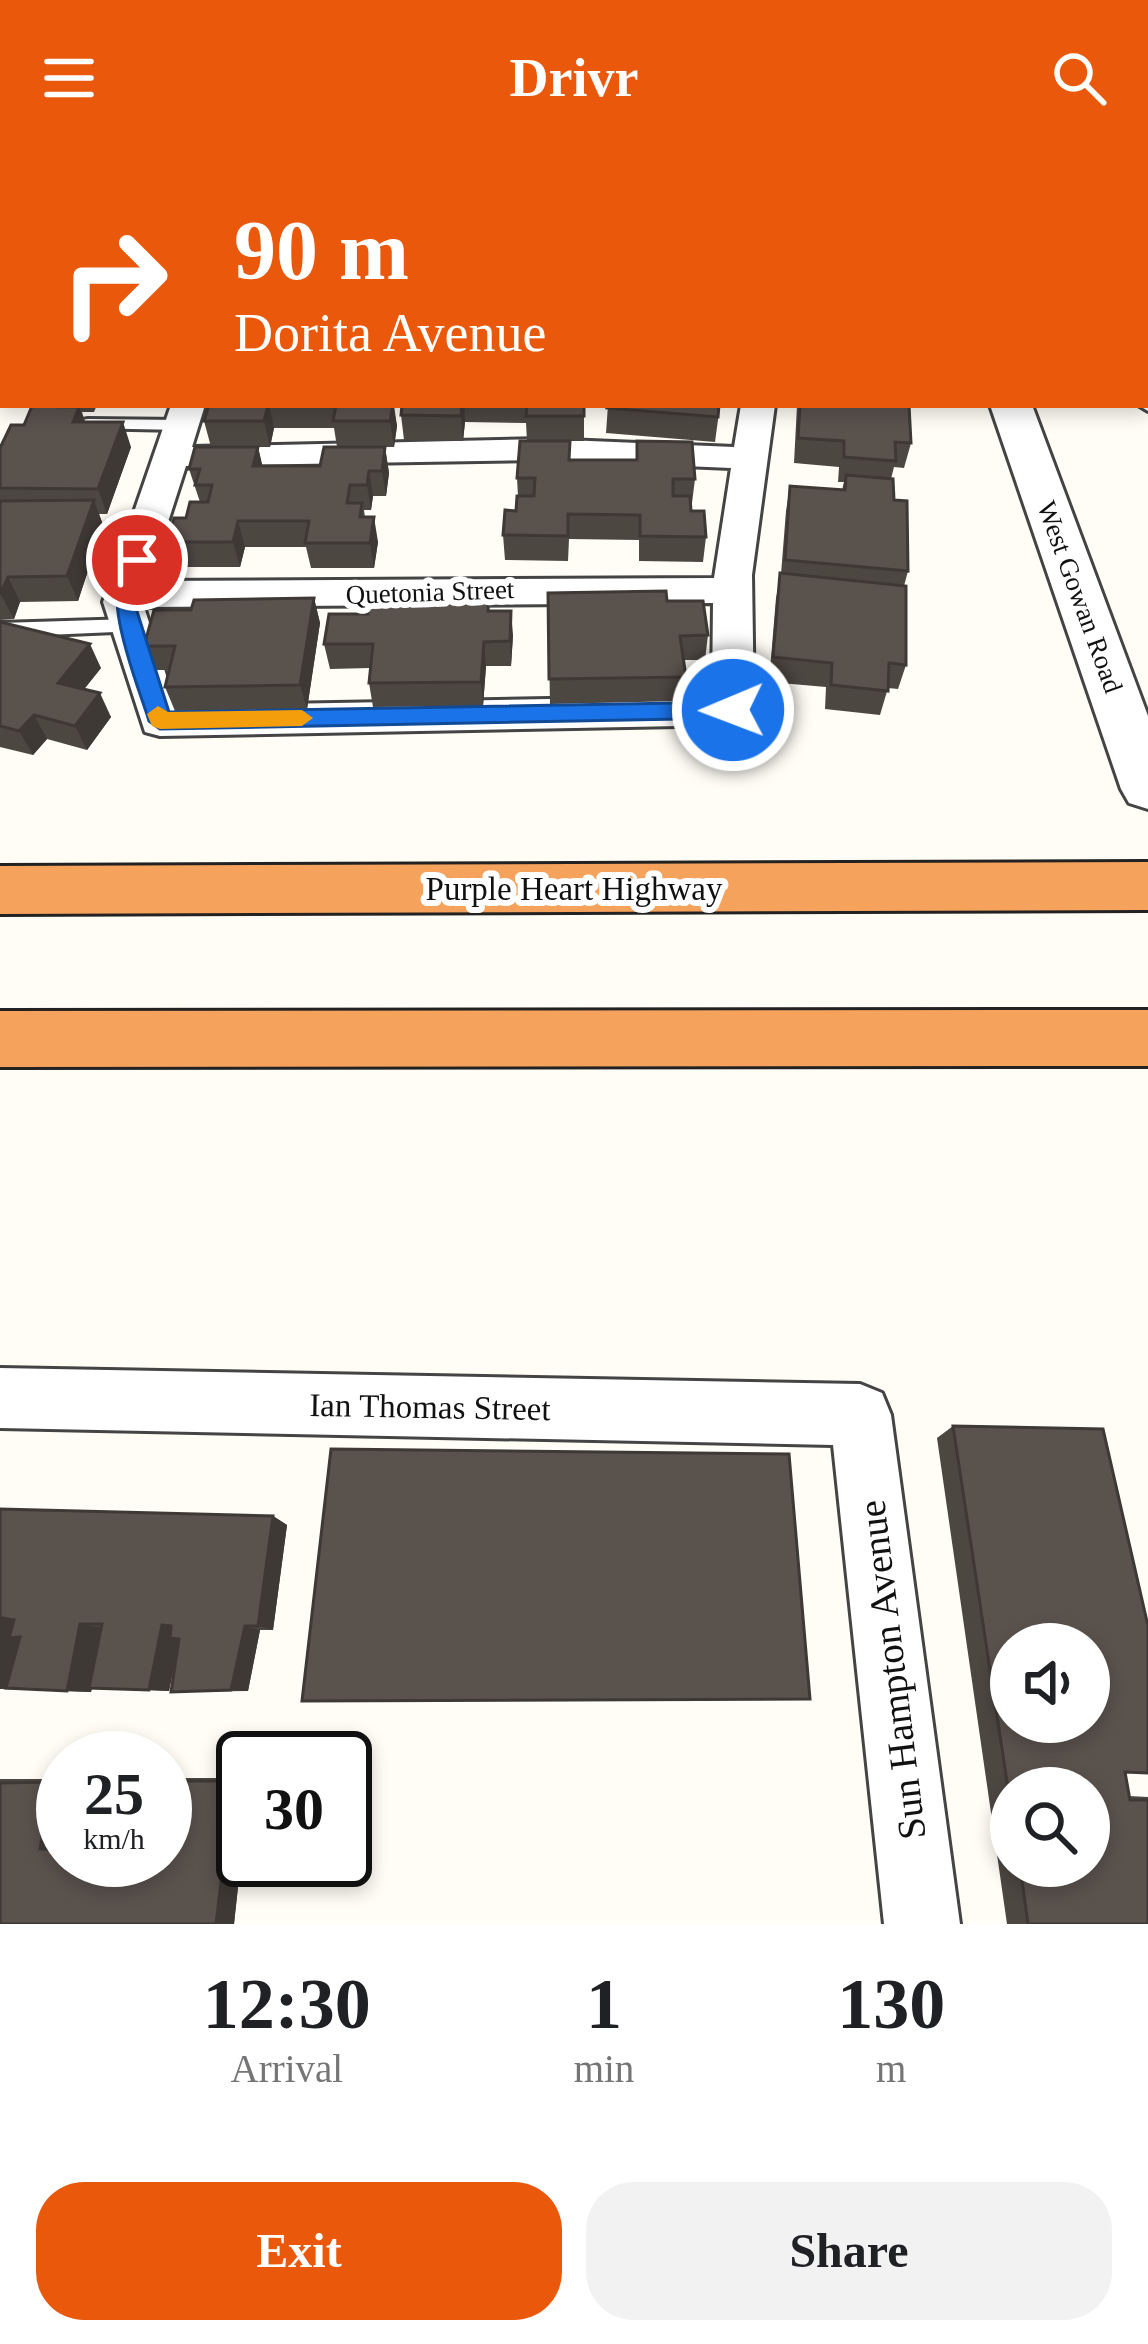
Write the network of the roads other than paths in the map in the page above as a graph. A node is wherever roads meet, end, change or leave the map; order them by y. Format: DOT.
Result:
graph roads {
  1 [pos="758,408"];
  2 [pos="1012,408"];
  3 [pos="75,424"];
  4 [pos="180,429"];
  5 [pos="750,459"];
  6 [pos="733,590"];
  7 [pos="129,610"];
  8 [pos="0,630"];
  9 [pos="1148,789"];
  10 [pos="1148,886"];
  11 [pos="0,890"];
  12 [pos="1148,1038"];
  13 [pos="0,1039"];
  14 [pos="0,1398"];
  15 [pos="860,1415"];
  16 [pos="922,1924"];
  1 -- 5 [label="street"];
  2 -- 9 [label="street, West Gowan Road"];
  3 -- 4 [label="lane"];
  4 -- 5 [label="street"];
  4 -- 7 [label="street"];
  5 -- 6 [label="street"];
  6 -- 7 [label="street, Quetonia Street"];
  6 -- 7 [label="street"];
  7 -- 8 [label="lane"];
  10 -- 11 [label="highway, Purple Heart Highway"];
  12 -- 13 [label="highway"];
  14 -- 15 [label="street, Ian Thomas Street"];
  15 -- 16 [label="street, Sun Hampton Avenue"];
}
